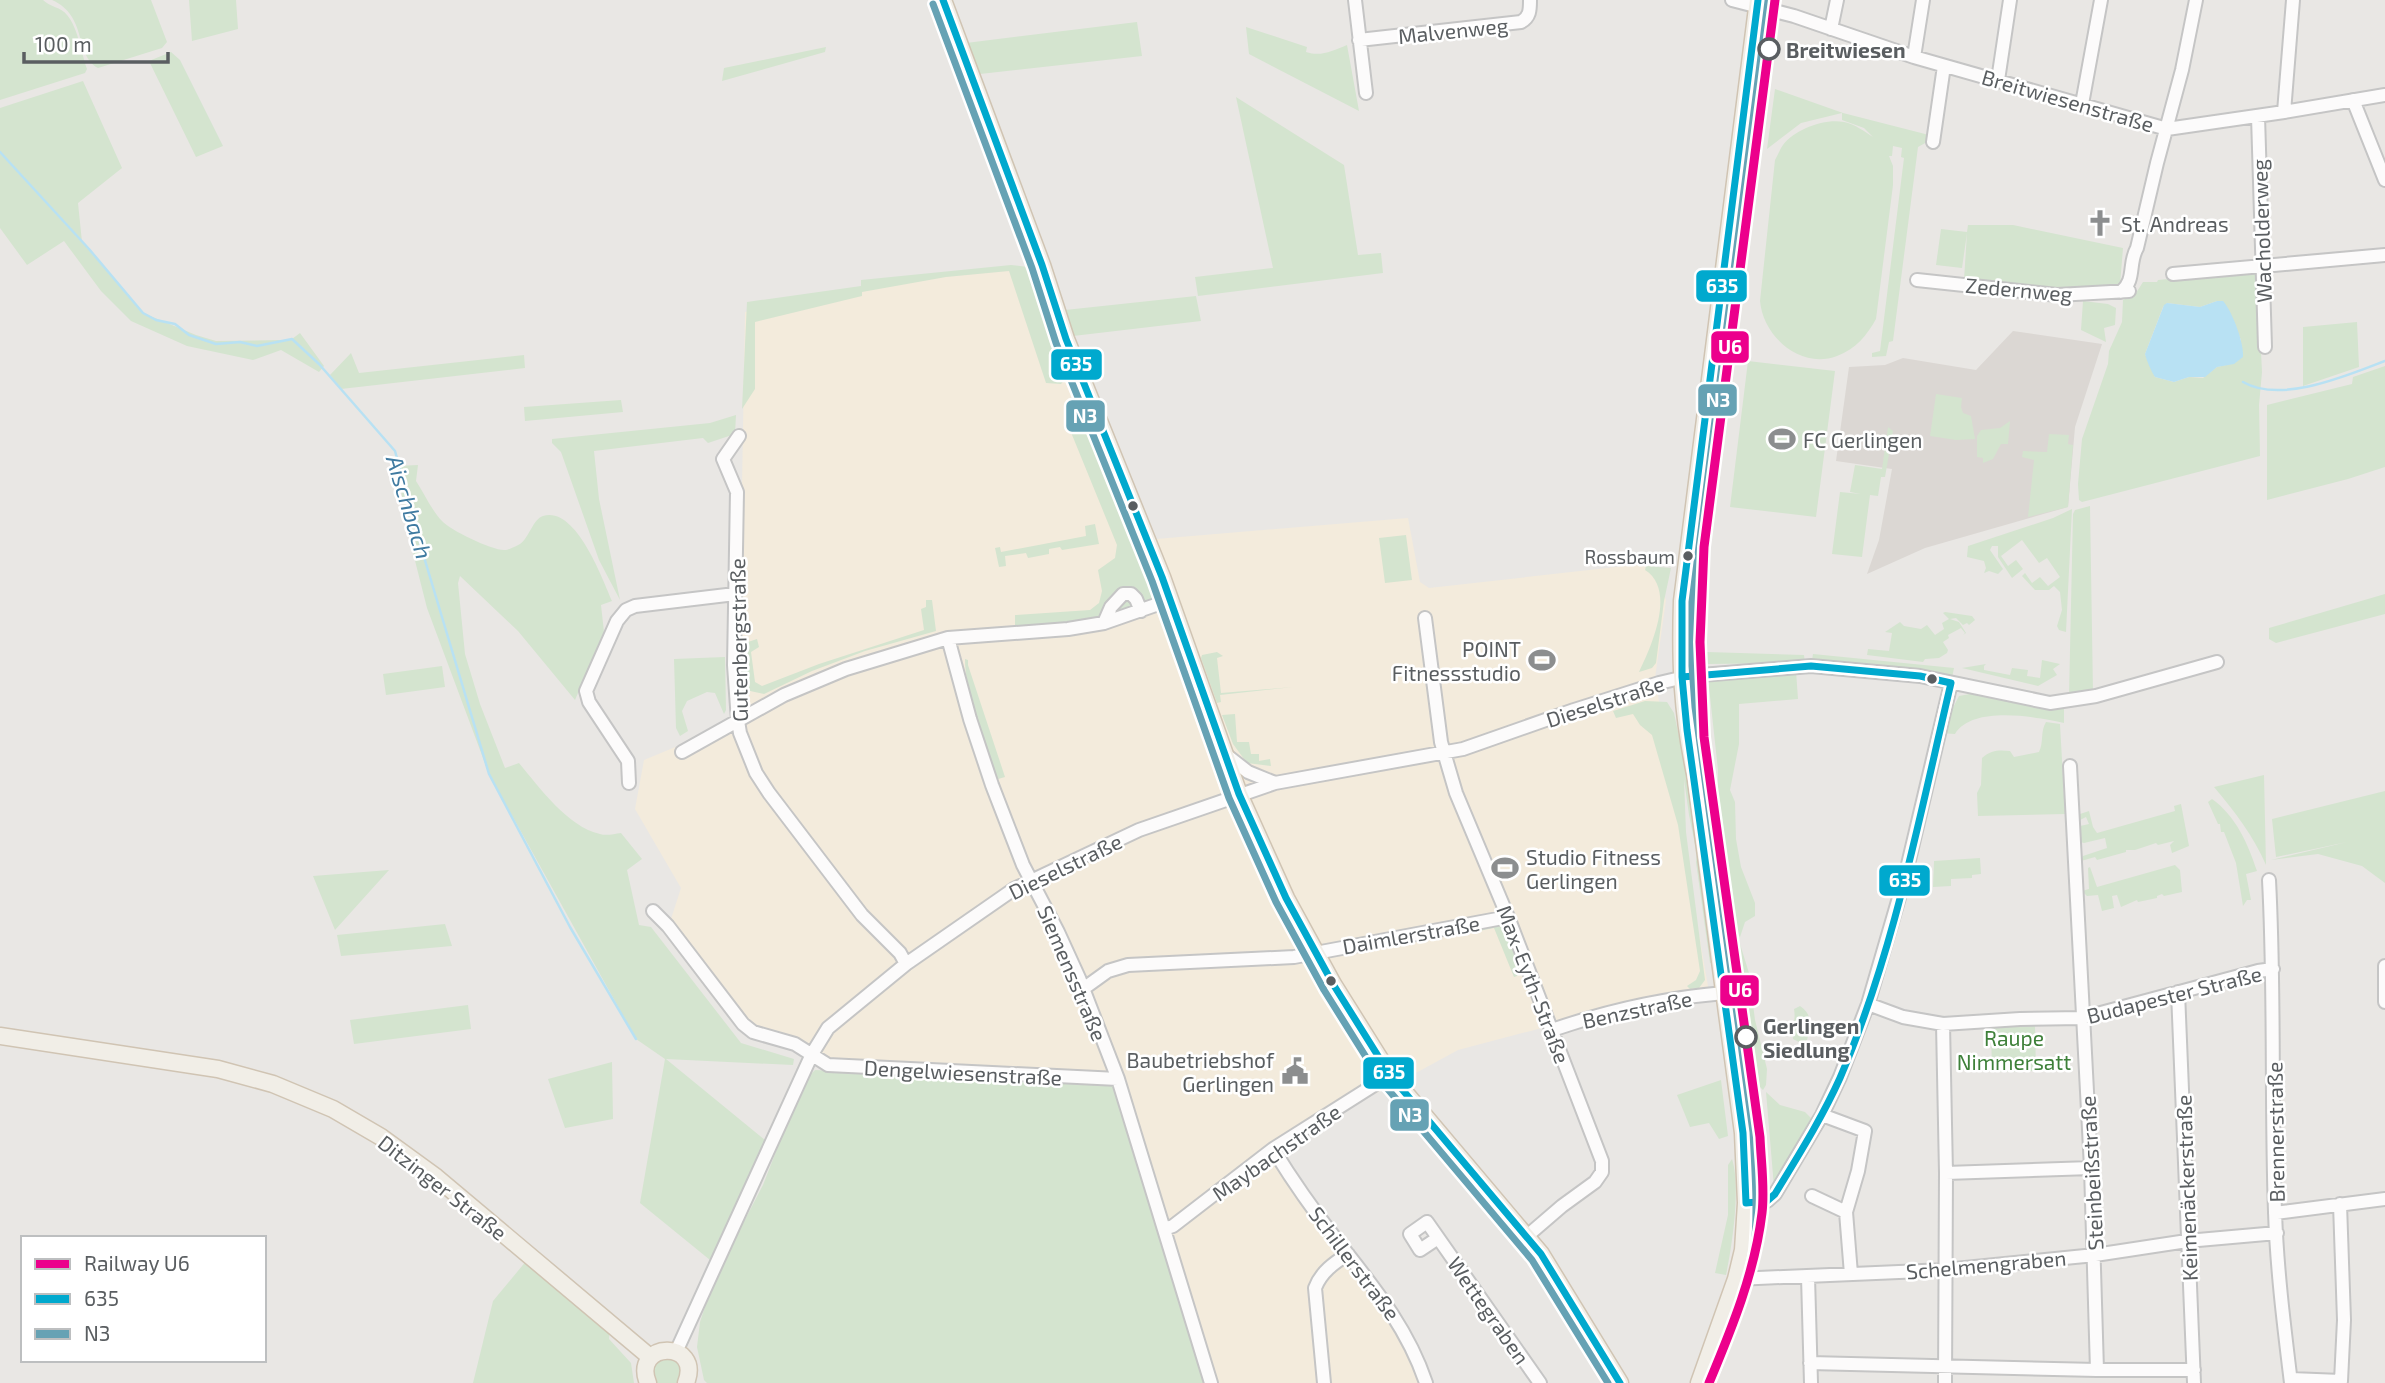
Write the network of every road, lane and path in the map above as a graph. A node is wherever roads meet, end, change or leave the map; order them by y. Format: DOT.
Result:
graph roads {
  1 [pos="943,0"];
  2 [pos="1355,0"];
  3 [pos="1530,0"];
  4 [pos="1732,0"];
  5 [pos="1837,0"];
  6 [pos="1923,0"];
  7 [pos="2010,0"];
  8 [pos="2101,0"];
  9 [pos="2196,0"];
  10 [pos="2293,0"];
  11 [pos="1758,3"];
  12 [pos="1782,6"];
  13 [pos="1831,29"];
  14 [pos="1359,40"];
  15 [pos="1914,57"];
  16 [pos="1944,65"];
  17 [pos="1998,79"];
  18 [pos="1366,93"];
  19 [pos="2385,94"];
  20 [pos="2353,100"];
  21 [pos="2082,104"];
  22 [pos="2284,112"];
  23 [pos="2258,116"];
  24 [pos="2167,129"];
  25 [pos="1933,142"];
  26 [pos="2385,180"];
  27 [pos="2385,255"];
  28 [pos="2262,266"];
  29 [pos="2173,274"];
  30 [pos="1917,280"];
  31 [pos="2264,347"];
  32 [pos="738,436"];
  33 [pos="735,594"];
  34 [pos="1170,600"];
  35 [pos="1141,611"];
  36 [pos="1425,618"];
  37 [pos="1104,623"];
  38 [pos="948,638"];
  39 [pos="2217,662"];
  40 [pos="1681,677"];
  41 [pos="1951,683"];
  42 [pos="738,721"];
  43 [pos="681,752"];
  44 [pos="1444,753"];
  45 [pos="1225,754"];
  46 [pos="2070,766"];
  47 [pos="629,783"];
  48 [pos="1275,783"];
  49 [pos="1239,794"];
  50 [pos="1032,880"];
  51 [pos="2269,880"];
  52 [pos="653,911"];
  53 [pos="1508,917"];
  54 [pos="1315,951"];
  55 [pos="906,964"];
  56 [pos="2385,966"];
  57 [pos="2273,969"];
  58 [pos="1083,989"];
  59 [pos="2178,992"];
  60 [pos="1724,993"];
  61 [pos="2385,1002"];
  62 [pos="1868,1004"];
  63 [pos="2082,1018"];
  64 [pos="1943,1024"];
  65 [pos="1552,1030"];
  66 [pos="0,1037"];
  67 [pos="811,1054"];
  68 [pos="1390,1075"];
  69 [pos="1118,1079"];
  70 [pos="1822,1115"];
  71 [pos="1273,1149"];
  72 [pos="2091,1168"];
  73 [pos="1946,1173"];
  74 [pos="1812,1196"];
  75 [pos="2385,1199"];
  76 [pos="1745,1203"];
  77 [pos="2340,1204"];
  78 [pos="1846,1212"];
  79 [pos="2275,1213"];
  80 [pos="1164,1229"];
  81 [pos="2277,1233"];
  82 [pos="1526,1237"];
  83 [pos="1438,1238"];
  84 [pos="2187,1241"];
  85 [pos="1348,1254"];
  86 [pos="2095,1255"];
  87 [pos="1945,1270"];
  88 [pos="1851,1274"];
  89 [pos="1808,1277"];
  90 [pos="1736,1279"];
  91 [pos="676,1352"];
  92 [pos="650,1357"];
  93 [pos="1810,1363"];
  94 [pos="1945,1367"];
  95 [pos="2097,1370"];
  96 [pos="2194,1377"];
  97 [pos="2291,1381"];
  98 [pos="648,1383"];
  99 [pos="687,1383"];
  100 [pos="1211,1383"];
  101 [pos="1324,1383"];
  102 [pos="1426,1383"];
  103 [pos="1541,1383"];
  104 [pos="1620,1383"];
  105 [pos="1699,1383"];
  106 [pos="1811,1383"];
  107 [pos="1945,1383"];
  1 -- 34 [label="main road"];
  2 -- 14 [label="street"];
  3 -- 14 [label="street, Malvenweg"];
  4 -- 11 [label="street, Breitwiesenstraße"];
  5 -- 13 [label="street"];
  6 -- 15 [label="street"];
  7 -- 17 [label="street"];
  8 -- 21 [label="street"];
  9 -- 24 [label="street, Zedernweg"];
  10 -- 22 [label="street"];
  11 -- 12 [label="street, Breitwiesenstraße"];
  11 -- 40 [label="main road"];
  12 -- 13 [label="street, Breitwiesenstraße"];
  13 -- 15 [label="street, Breitwiesenstraße"];
  14 -- 18 [label="street"];
  15 -- 16 [label="street, Breitwiesenstraße"];
  16 -- 17 [label="street, Breitwiesenstraße"];
  16 -- 25 [label="street"];
  17 -- 21 [label="street, Breitwiesenstraße"];
  19 -- 20 [label="street, Breitwiesenstraße"];
  20 -- 22 [label="street, Breitwiesenstraße"];
  20 -- 26 [label="street"];
  21 -- 24 [label="street, Breitwiesenstraße"];
  22 -- 23 [label="street, Breitwiesenstraße"];
  23 -- 24 [label="street, Breitwiesenstraße"];
  23 -- 28 [label="street, Wacholderweg"];
  24 -- 30 [label="street, Zedernweg"];
  27 -- 28 [label="street"];
  28 -- 29 [label="street"];
  28 -- 31 [label="street, Wacholderweg"];
  32 -- 33 [label="street, Gutenbergstraße"];
  33 -- 42 [label="street, Gutenbergstraße"];
  33 -- 47 [label="street"];
  34 -- 35 [label="street"];
  34 -- 45 [label="main road"];
  35 -- 37 [label="street"];
  35 -- 37 [label="street"];
  36 -- 44 [label="street, Max-Eyth-Straße"];
  37 -- 38 [label="street"];
  38 -- 42 [label="street"];
  38 -- 50 [label="street, Siemensstraße"];
  39 -- 41 [label="street, Dieselstraße"];
  40 -- 41 [label="street, Dieselstraße"];
  40 -- 44 [label="street, Dieselstraße"];
  40 -- 60 [label="main road"];
  41 -- 62 [label="street"];
  42 -- 43 [label="street"];
  42 -- 55 [label="street, Gutenbergstraße"];
  44 -- 48 [label="street, Dieselstraße"];
  44 -- 53 [label="street, Max-Eyth-Straße"];
  45 -- 48 [label="street"];
  45 -- 49 [label="main road"];
  46 -- 63 [label="street, Steinbeißstraße"];
  48 -- 49 [label="street, Dieselstraße"];
  49 -- 50 [label="street, Dieselstraße"];
  49 -- 54 [label="main road"];
  50 -- 55 [label="street, Dieselstraße"];
  50 -- 58 [label="street, Siemensstraße"];
  51 -- 57 [label="street, Brennerstraße"];
  52 -- 67 [label="street"];
  53 -- 54 [label="street, Daimlerstraße"];
  53 -- 65 [label="street, Max-Eyth-Straße"];
  54 -- 58 [label="street, Daimlerstraße"];
  54 -- 68 [label="main road"];
  55 -- 67 [label="street, Dieselstraße"];
  56 -- 61 [label="street"];
  57 -- 59 [label="street, Budapester Straße"];
  57 -- 79 [label="street, Brennerstraße"];
  58 -- 69 [label="street, Siemensstraße"];
  59 -- 63 [label="street, Budapester Straße"];
  59 -- 84 [label="street, Keimenäckerstraße"];
  60 -- 65 [label="street, Benzstraße"];
  60 -- 76 [label="main road"];
  62 -- 64 [label="street, Budapester Straße"];
  62 -- 70 [label="street"];
  63 -- 64 [label="street, Budapester Straße"];
  63 -- 72 [label="street, Steinbeißstraße"];
  64 -- 73 [label="street"];
  65 -- 82 [label="street, Max-Eyth-Straße"];
  66 -- 92 [label="main road, Ditzinger Straße"];
  67 -- 69 [label="street, Dengelwiesenstraße"];
  67 -- 91 [label="street, Dieselstraße"];
  68 -- 71 [label="street, Maybachstraße"];
  68 -- 82 [label="main road"];
  69 -- 80 [label="street, Siemensstraße"];
  70 -- 76 [label="street"];
  70 -- 78 [label="street"];
  71 -- 80 [label="street, Maybachstraße"];
  71 -- 85 [label="street, Schillerstraße"];
  72 -- 73 [label="street"];
  72 -- 86 [label="street, Steinbeißstraße"];
  73 -- 87 [label="street"];
  74 -- 78 [label="street"];
  75 -- 77 [label="street"];
  76 -- 90 [label="main road"];
  77 -- 79 [label="street"];
  77 -- 97 [label="street"];
  78 -- 88 [label="street"];
  79 -- 81 [label="street, Brennerstraße"];
  80 -- 100 [label="street, Siemensstraße"];
  81 -- 84 [label="street, Schelmengraben"];
  81 -- 97 [label="street, Brennerstraße"];
  82 -- 104 [label="main road"];
  83 -- 103 [label="street, Wettegraben"];
  84 -- 86 [label="street, Schelmengraben"];
  84 -- 96 [label="street, Keimenäckerstraße"];
  85 -- 101 [label="street"];
  85 -- 102 [label="street, Schillerstraße"];
  86 -- 87 [label="street, Schelmengraben"];
  86 -- 95 [label="street, Steinbeißstraße"];
  87 -- 88 [label="street, Schelmengraben"];
  87 -- 94 [label="street"];
  88 -- 89 [label="street, Schelmengraben"];
  89 -- 90 [label="street, Schelmengraben"];
  89 -- 93 [label="street"];
  90 -- 105 [label="main road"];
  91 -- 92 [label="main road"];
  91 -- 99 [label="main road"];
  92 -- 98 [label="main road"];
  93 -- 94 [label="street"];
  93 -- 106 [label="street"];
  94 -- 95 [label="street"];
  94 -- 107 [label="street"];
  95 -- 96 [label="street"];
}
